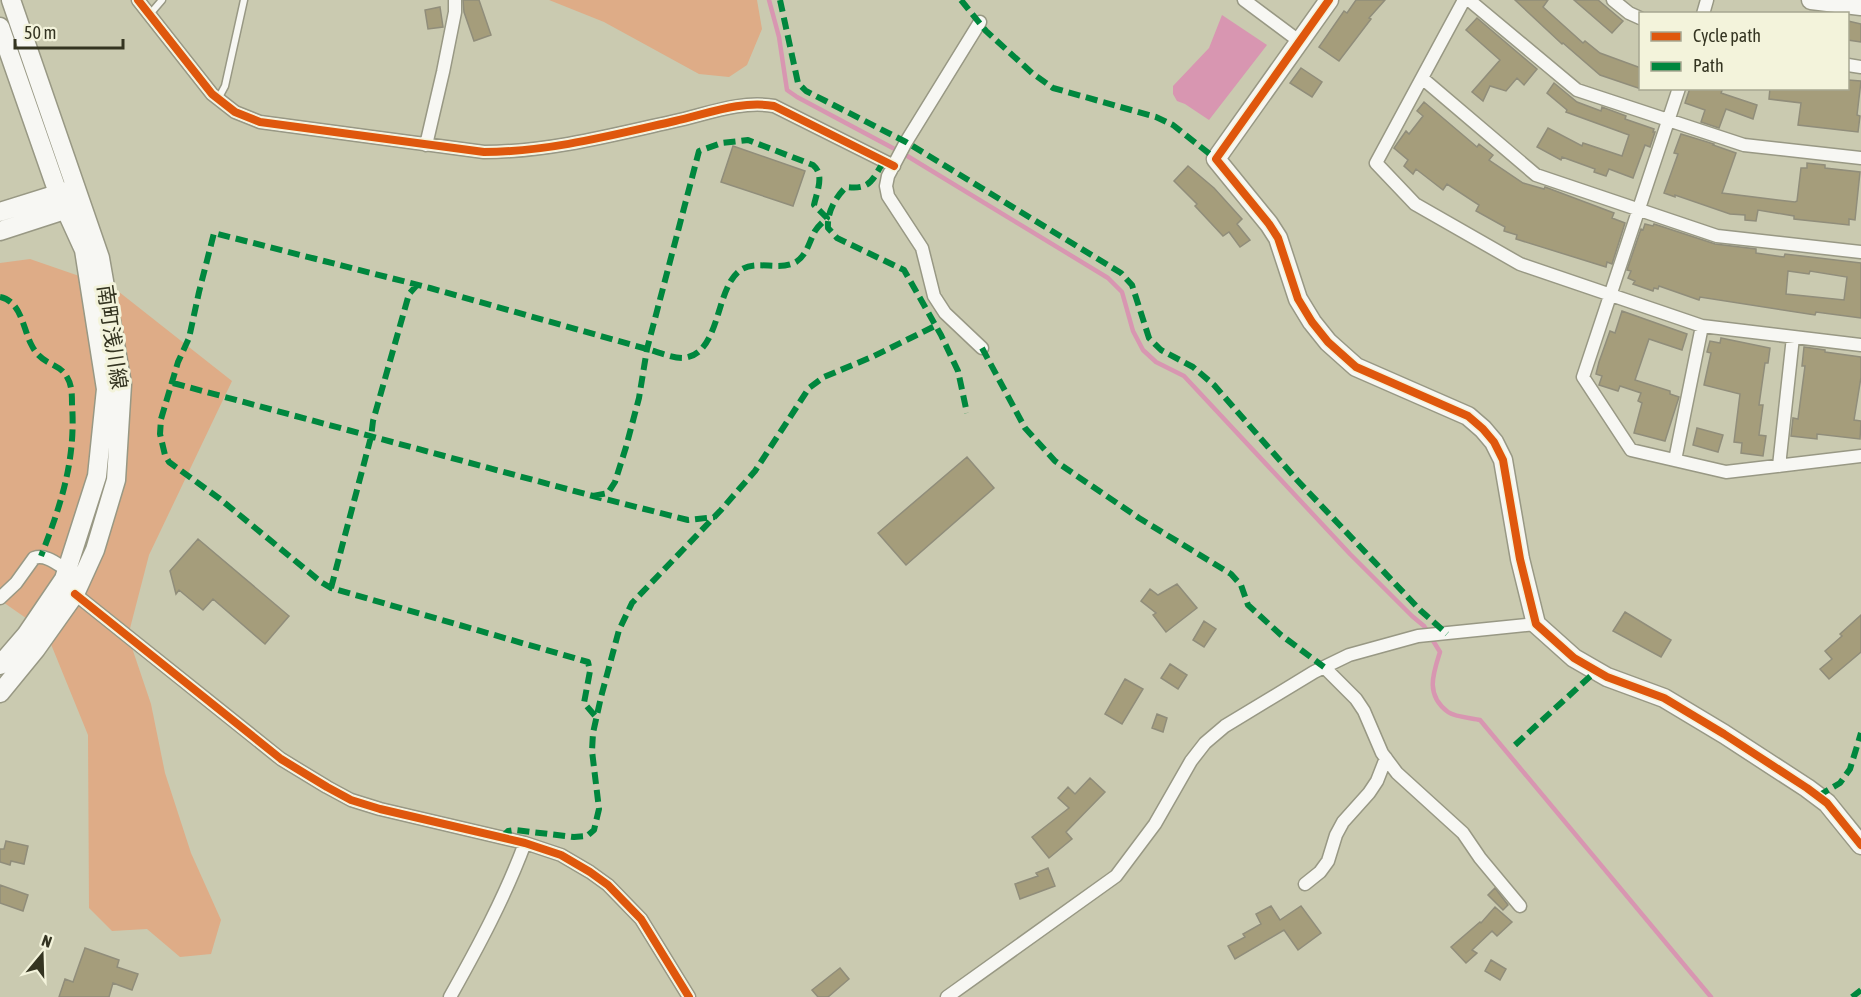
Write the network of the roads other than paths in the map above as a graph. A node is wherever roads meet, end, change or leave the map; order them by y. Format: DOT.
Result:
graph roads {
  1 [pos="11,0"];
  2 [pos="138,0"];
  3 [pos="162,0"];
  4 [pos="244,0"];
  5 [pos="455,0"];
  6 [pos="1244,0"];
  7 [pos="1329,0"];
  8 [pos="1464,0"];
  9 [pos="1469,0"];
  10 [pos="1613,0"];
  11 [pos="1811,0"];
  12 [pos="1861,6"];
  13 [pos="150,14"];
  14 [pos="1639,17"];
  15 [pos="980,22"];
  16 [pos="0,27"];
  17 [pos="1299,41"];
  18 [pos="1422,78"];
  19 [pos="1677,90"];
  20 [pos="218,99"];
  21 [pos="1668,120"];
  22 [pos="426,145"];
  23 [pos="1861,158"];
  24 [pos="894,166"];
  25 [pos="70,199"];
  26 [pos="1639,209"];
  27 [pos="0,212"];
  28 [pos="0,231"];
  29 [pos="1861,252"];
  30 [pos="1611,296"];
  31 [pos="1702,326"];
  32 [pos="1792,337"];
  33 [pos="1861,345"];
  34 [pos="982,348"];
  35 [pos="1861,456"];
  36 [pos="1675,460"];
  37 [pos="1779,466"];
  38 [pos="67,570"];
  39 [pos="75,594"];
  40 [pos="0,598"];
  41 [pos="1536,624"];
  42 [pos="0,666"];
  43 [pos="1324,667"];
  44 [pos="0,693"];
  45 [pos="1386,758"];
  46 [pos="525,843"];
  47 [pos="1861,845"];
  48 [pos="1305,884"];
  49 [pos="1520,906"];
  50 [pos="450,997"];
  51 [pos="689,997"];
  52 [pos="947,997"];
  1 -- 25 [label="street, 南町浅川線"];
  2 -- 13 [label="street"];
  3 -- 13 [label="lane"];
  4 -- 20 [label="lane"];
  5 -- 22 [label="street"];
  6 -- 17 [label="street"];
  7 -- 17 [label="street"];
  8 -- 18 [label="street"];
  9 -- 21 [label="street"];
  10 -- 14 [label="street"];
  11 -- 12 [label="street"];
  13 -- 20 [label="street"];
  15 -- 24 [label="street"];
  16 -- 25 [label="street, 南町浅川線"];
  17 -- 41 [label="street"];
  18 -- 26 [label="street"];
  18 -- 30 [label="street"];
  19 -- 21 [label="street"];
  20 -- 22 [label="street"];
  21 -- 23 [label="street"];
  21 -- 26 [label="street"];
  22 -- 24 [label="street"];
  24 -- 34 [label="street"];
  25 -- 27 [label="street"];
  25 -- 28 [label="street"];
  25 -- 38 [label="street, 南町浅川線"];
  25 -- 39 [label="street, 南町浅川線"];
  26 -- 29 [label="street"];
  26 -- 30 [label="street"];
  30 -- 31 [label="street"];
  30 -- 36 [label="street"];
  31 -- 32 [label="street"];
  31 -- 36 [label="street"];
  32 -- 33 [label="street"];
  32 -- 37 [label="street"];
  35 -- 37 [label="street"];
  36 -- 37 [label="street"];
  38 -- 40 [label="street"];
  38 -- 42 [label="street, 南町浅川線"];
  39 -- 44 [label="street, 南町浅川線"];
  39 -- 46 [label="street"];
  41 -- 43 [label="street"];
  41 -- 47 [label="street"];
  43 -- 45 [label="street"];
  43 -- 52 [label="street"];
  45 -- 48 [label="street"];
  45 -- 49 [label="street"];
  46 -- 50 [label="street"];
  46 -- 51 [label="street"];
}
